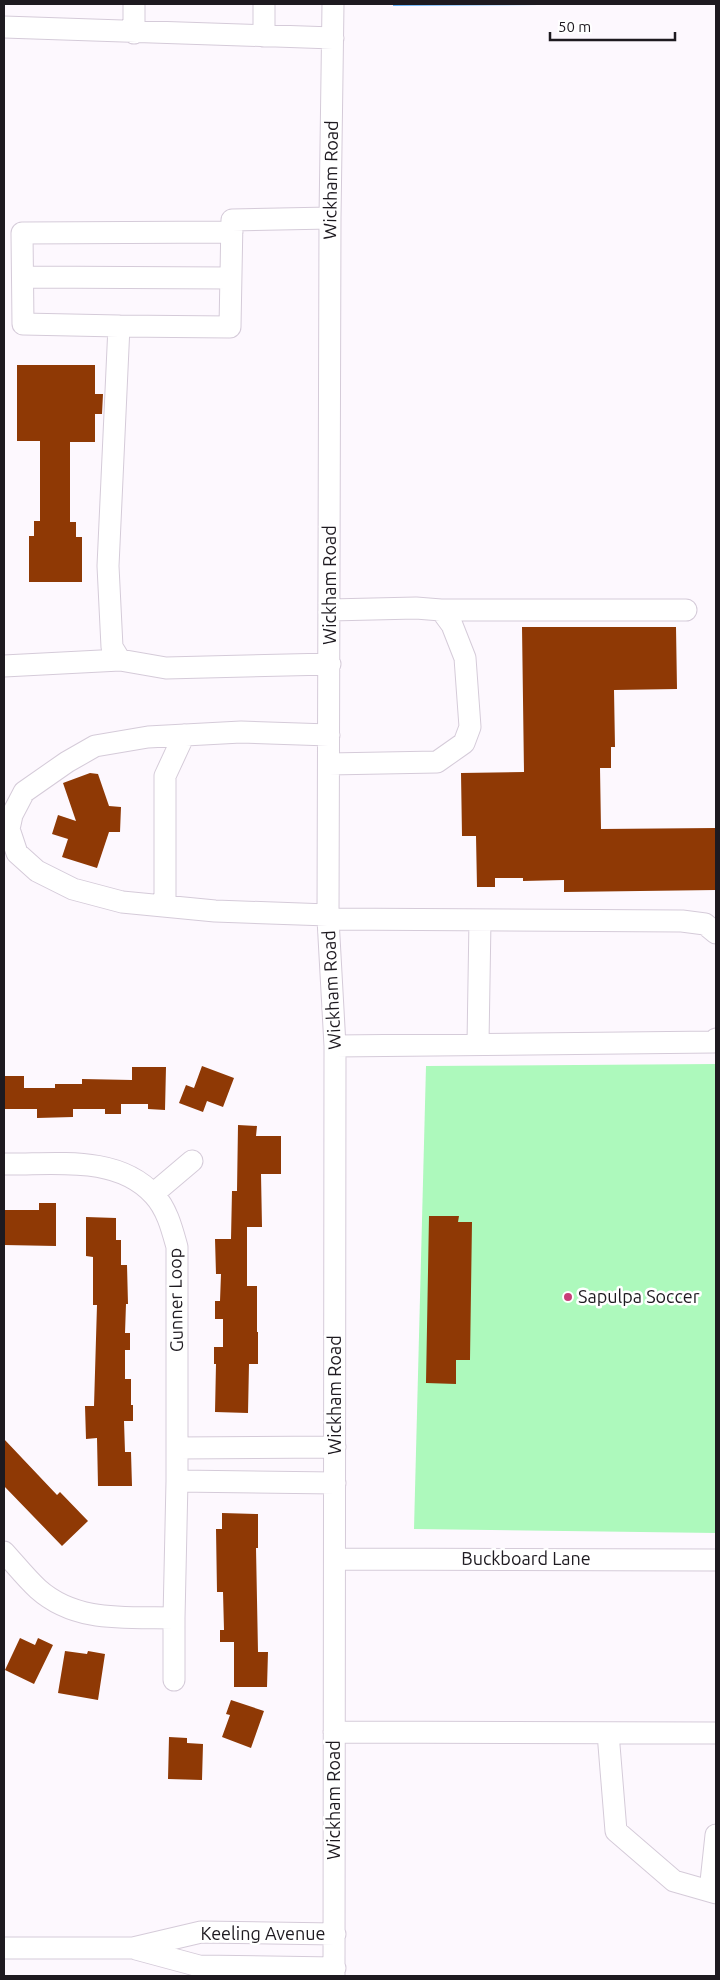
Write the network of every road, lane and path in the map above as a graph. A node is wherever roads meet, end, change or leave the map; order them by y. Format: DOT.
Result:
graph roads {
  1 [pos="134,4"];
  2 [pos="264,4"];
  3 [pos="333,4"];
  4 [pos="4,27"];
  5 [pos="134,32"];
  6 [pos="264,36"];
  7 [pos="333,38"];
  8 [pos="330,218"];
  9 [pos="232,232"];
  10 [pos="23,276"];
  11 [pos="230,278"];
  12 [pos="119,326"];
  13 [pos="330,610"];
  14 [pos="441,610"];
  15 [pos="686,610"];
  16 [pos="120,660"];
  17 [pos="330,664"];
  18 [pos="4,666"];
  19 [pos="184,735"];
  20 [pos="329,735"];
  21 [pos="329,764"];
  22 [pos="165,906"];
  23 [pos="328,917"];
  24 [pos="480,920"];
  25 [pos="716,933"];
  26 [pos="716,1041"];
  27 [pos="478,1043"];
  28 [pos="335,1046"];
  29 [pos="192,1161"];
  30 [pos="4,1164"];
  31 [pos="153,1194"];
  32 [pos="335,1447"];
  33 [pos="177,1448"];
  34 [pos="177,1481"];
  35 [pos="335,1483"];
  36 [pos="4,1552"];
  37 [pos="335,1559"];
  38 [pos="716,1560"];
  39 [pos="174,1618"];
  40 [pos="174,1680"];
  41 [pos="334,1732"];
  42 [pos="608,1733"];
  43 [pos="716,1733"];
  44 [pos="716,1836"];
  45 [pos="713,1892"];
  46 [pos="335,1934"];
  47 [pos="4,1948"];
  48 [pos="133,1948"];
  49 [pos="334,1972"];
  1 -- 5 [label="street"];
  2 -- 6 [label="street"];
  3 -- 7 [label="street, Wickham Road"];
  4 -- 5 [label="street"];
  5 -- 6 [label="street"];
  6 -- 7 [label="street"];
  7 -- 8 [label="street, Wickham Road"];
  8 -- 9 [label="street"];
  8 -- 13 [label="street, Wickham Road"];
  9 -- 10 [label="street"];
  9 -- 11 [label="street"];
  10 -- 11 [label="street"];
  10 -- 12 [label="street"];
  11 -- 12 [label="street"];
  12 -- 16 [label="street"];
  13 -- 14 [label="street"];
  13 -- 17 [label="street, Wickham Road"];
  14 -- 15 [label="street"];
  14 -- 21 [label="street"];
  16 -- 17 [label="street"];
  16 -- 18 [label="street"];
  17 -- 20 [label="street, Wickham Road"];
  19 -- 20 [label="street"];
  19 -- 22 [label="street"];
  19 -- 22 [label="street"];
  20 -- 21 [label="street, Wickham Road"];
  21 -- 23 [label="street, Wickham Road"];
  22 -- 23 [label="street"];
  23 -- 24 [label="street"];
  23 -- 28 [label="street, Wickham Road"];
  24 -- 25 [label="street"];
  24 -- 27 [label="street"];
  26 -- 27 [label="street"];
  27 -- 28 [label="street"];
  28 -- 32 [label="street, Wickham Road"];
  29 -- 31 [label="street"];
  30 -- 31 [label="street, Gunner Loop"];
  31 -- 33 [label="street, Gunner Loop"];
  32 -- 33 [label="street"];
  32 -- 35 [label="street, Wickham Road"];
  33 -- 34 [label="street, Gunner Loop"];
  34 -- 35 [label="street"];
  34 -- 39 [label="street, Gunner Loop"];
  35 -- 37 [label="street, Wickham Road"];
  36 -- 39 [label="street"];
  37 -- 38 [label="street, Buckboard Lane"];
  37 -- 41 [label="street, Wickham Road"];
  39 -- 40 [label="street, Gunner Loop"];
  41 -- 42 [label="street"];
  41 -- 46 [label="street, Wickham Road"];
  42 -- 43 [label="street"];
  42 -- 45 [label="street"];
  44 -- 45 [label="street"];
  46 -- 48 [label="street, Keeling Avenue"];
  46 -- 49 [label="street, Wickham Road"];
  47 -- 48 [label="street, Keeling Avenue"];
  48 -- 49 [label="street, Keeling Avenue"];
}
